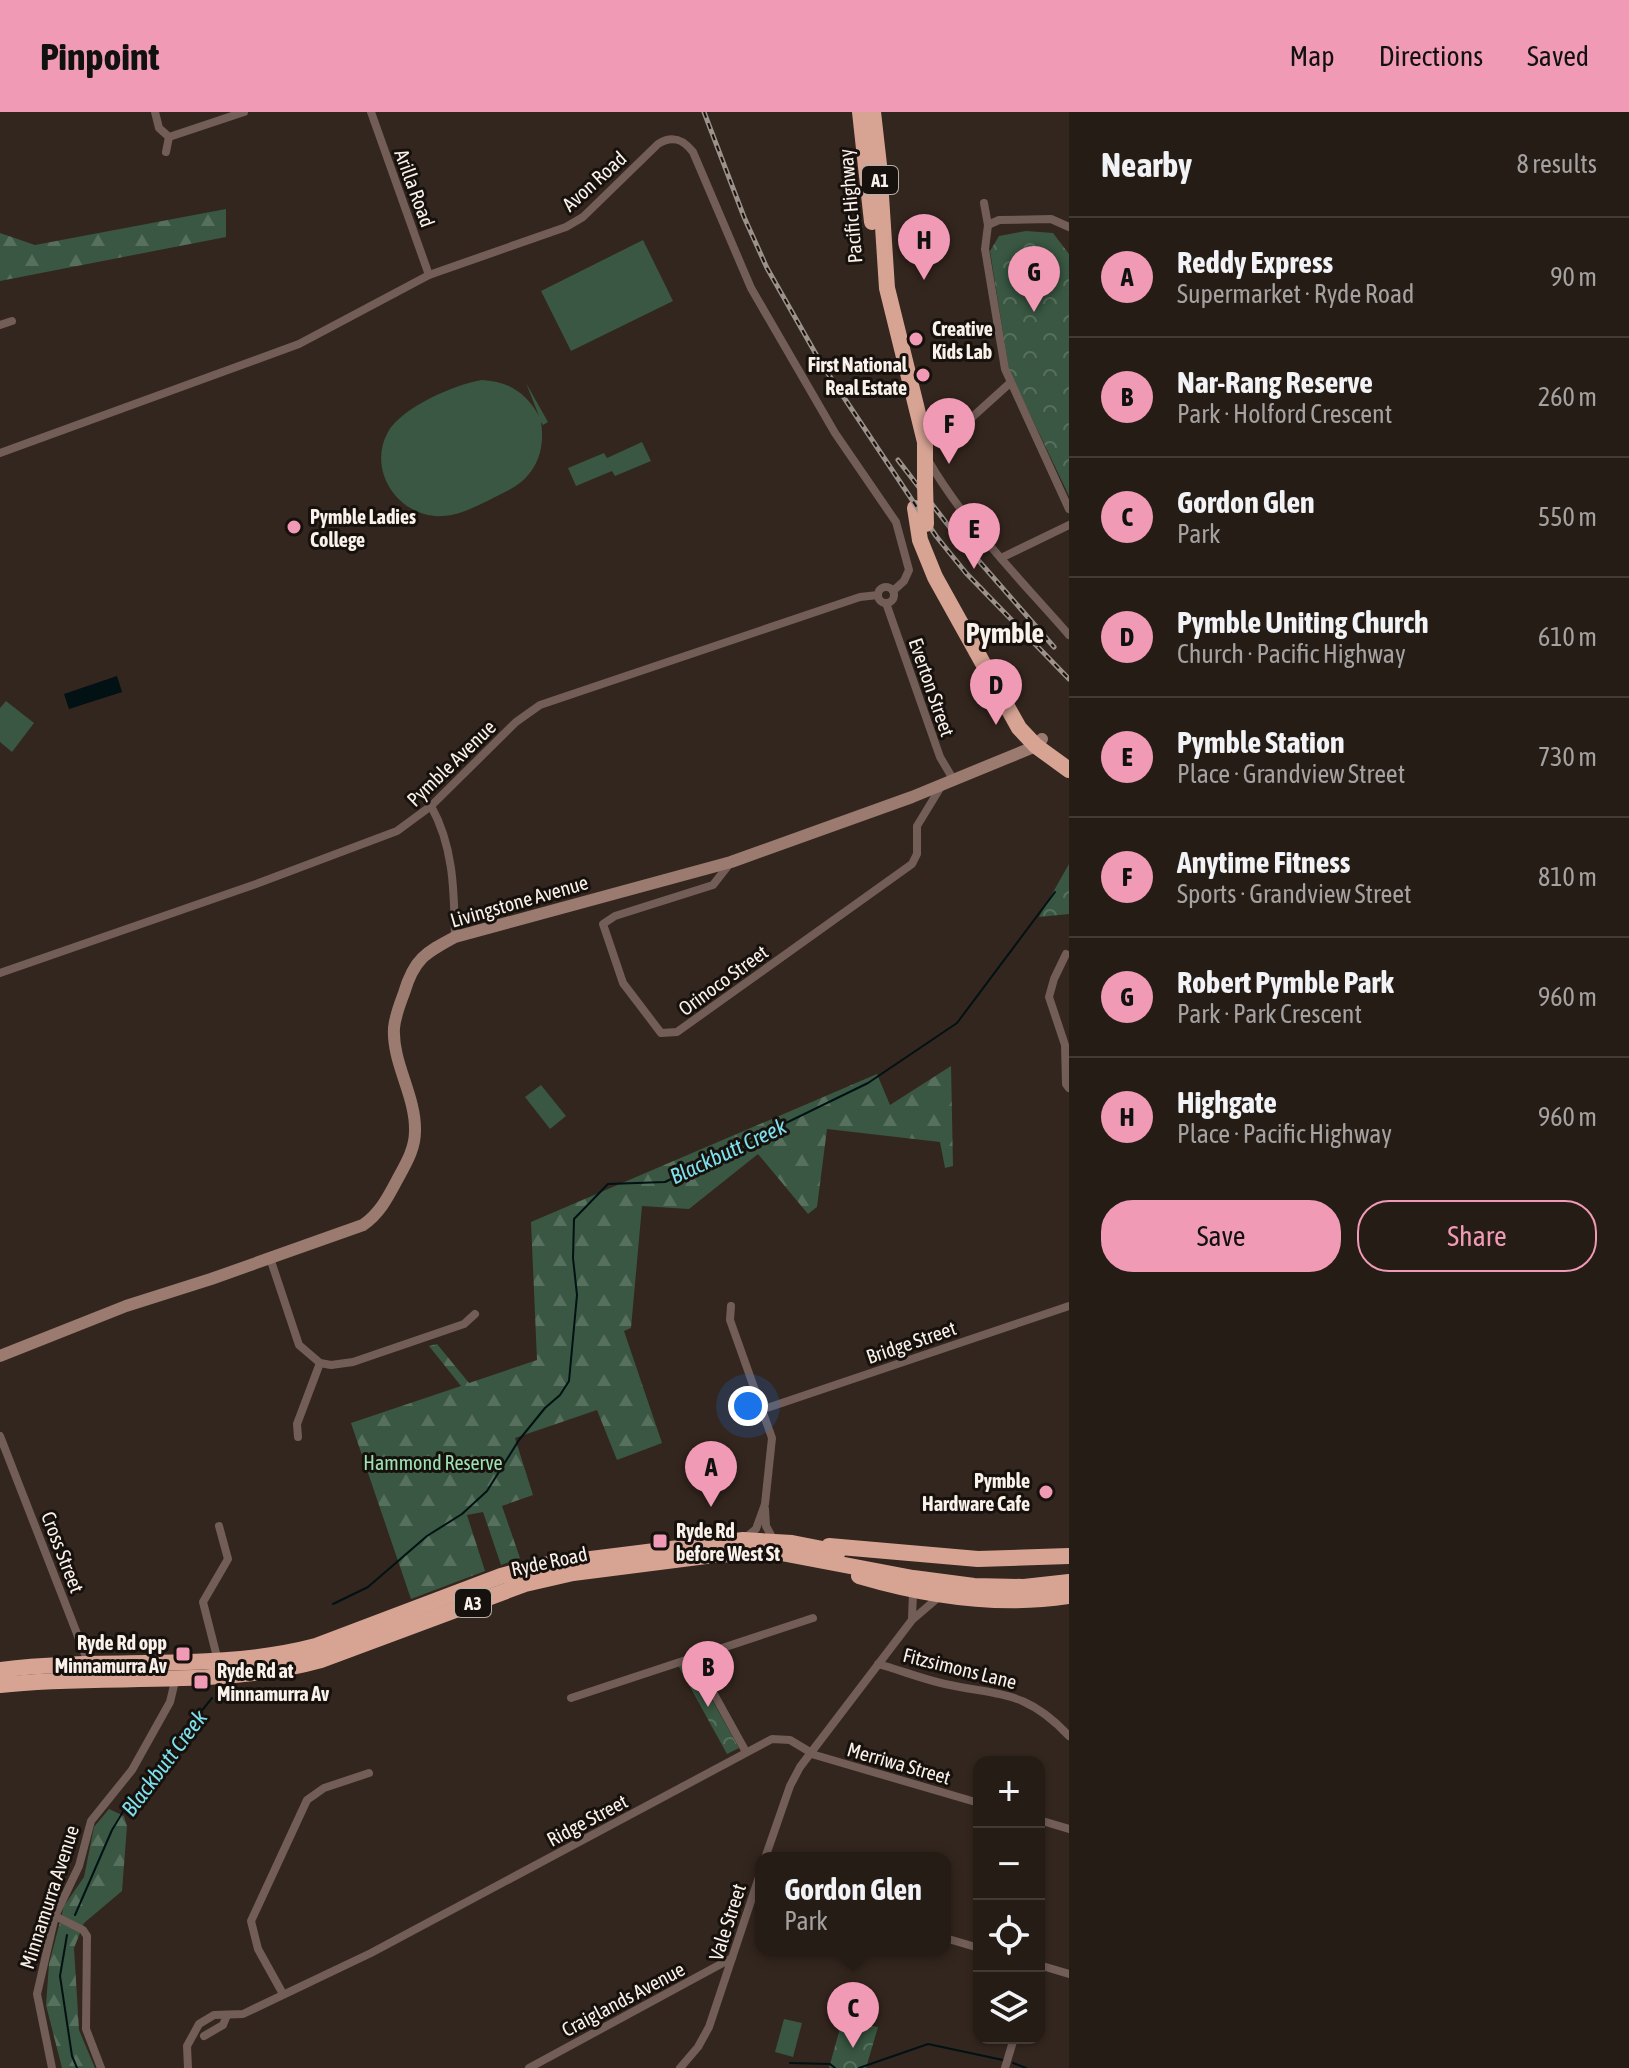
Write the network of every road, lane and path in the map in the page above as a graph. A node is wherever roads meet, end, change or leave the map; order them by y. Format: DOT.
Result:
graph roads {
  1 [pos="155,112"];
  2 [pos="244,112"];
  3 [pos="371,112"];
  4 [pos="860,112"];
  5 [pos="873,112"];
  6 [pos="169,137"];
  7 [pos="166,152"];
  8 [pos="984,203"];
  9 [pos="988,225"];
  10 [pos="1069,227"];
  11 [pos="429,275"];
  12 [pos="12,321"];
  13 [pos="0,325"];
  14 [pos="1010,383"];
  15 [pos="925,449"];
  16 [pos="0,453"];
  17 [pos="928,481"];
  18 [pos="1069,509"];
  19 [pos="1069,525"];
  20 [pos="1001,558"];
  21 [pos="893,591"];
  22 [pos="878,595"];
  23 [pos="886,603"];
  24 [pos="1069,635"];
  25 [pos="1039,743"];
  26 [pos="1069,759"];
  27 [pos="1069,770"];
  28 [pos="948,781"];
  29 [pos="431,806"];
  30 [pos="731,862"];
  31 [pos="455,937"];
  32 [pos="1066,954"];
  33 [pos="0,973"];
  34 [pos="1069,1088"];
  35 [pos="270,1258"];
  36 [pos="731,1306"];
  37 [pos="1069,1306"];
  38 [pos="475,1314"];
  39 [pos="0,1356"];
  40 [pos="320,1363"];
  41 [pos="764,1409"];
  42 [pos="0,1436"];
  43 [pos="298,1437"];
  44 [pos="765,1504"];
  45 [pos="219,1526"];
  46 [pos="743,1540"];
  47 [pos="775,1547"];
  48 [pos="1067,1559"];
  49 [pos="913,1592"];
  50 [pos="1067,1594"];
  51 [pos="940,1595"];
  52 [pos="813,1618"];
  53 [pos="912,1620"];
  54 [pos="694,1658"];
  55 [pos="218,1661"];
  56 [pos="878,1664"];
  57 [pos="0,1670"];
  58 [pos="175,1670"];
  59 [pos="89,1673"];
  60 [pos="0,1685"];
  61 [pos="571,1698"];
  62 [pos="1069,1736"];
  63 [pos="746,1752"];
  64 [pos="811,1752"];
  65 [pos="369,1773"];
  66 [pos="973,1801"];
  67 [pos="1045,1822"];
  68 [pos="1069,1829"];
  69 [pos="767,1852"];
  70 [pos="755,1895"];
  71 [pos="55,1916"];
  72 [pos="951,1940"];
  73 [pos="973,1946"];
  74 [pos="732,1958"];
  75 [pos="1045,1967"];
  76 [pos="1069,1974"];
  77 [pos="283,1994"];
  78 [pos="227,2015"];
  79 [pos="204,2036"];
  80 [pos="1012,2044"];
  81 [pos="188,2064"];
  82 [pos="52,2068"];
  83 [pos="101,2068"];
  84 [pos="529,2068"];
  85 [pos="680,2068"];
  86 [pos="1005,2068"];
  1 -- 6 [label="street"];
  2 -- 6 [label="street"];
  3 -- 11 [label="street, Arilla Road"];
  4 -- 17 [label="highway, Pacific Highway / A1"];
  5 -- 15 [label="highway, Pacific Highway / A1"];
  6 -- 7 [label="street"];
  8 -- 9 [label="street"];
  9 -- 10 [label="street"];
  9 -- 14 [label="street"];
  11 -- 16 [label="street, Avon Road"];
  11 -- 21 [label="street, Avon Road"];
  12 -- 13 [label="street"];
  14 -- 15 [label="street"];
  14 -- 18 [label="street"];
  15 -- 17 [label="highway, Pacific Highway / A1"];
  17 -- 20 [label="street"];
  17 -- 25 [label="highway, Pacific Highway / A1, bridge"];
  17 -- 25 [label="highway, Pacific Highway / A1"];
  19 -- 20 [label="street"];
  20 -- 24 [label="street"];
  21 -- 22 [label="street, Pymble Avenue"];
  21 -- 23 [label="street"];
  22 -- 23 [label="street"];
  22 -- 29 [label="street, Pymble Avenue"];
  23 -- 28 [label="street, Everton Street"];
  25 -- 26 [label="highway, Pacific Highway / A1"];
  25 -- 27 [label="highway, Pacific Highway / A1"];
  25 -- 28 [label="street, Livingstone Avenue"];
  28 -- 30 [label="street, Livingstone Avenue"];
  28 -- 30 [label="street, Orinoco Street"];
  29 -- 31 [label="street"];
  29 -- 33 [label="street, Pymble Avenue"];
  30 -- 31 [label="street, Livingstone Avenue"];
  31 -- 35 [label="street, Livingstone Avenue"];
  32 -- 34 [label="street"];
  35 -- 39 [label="street, Livingstone Avenue"];
  35 -- 40 [label="street"];
  36 -- 41 [label="street"];
  37 -- 41 [label="street, Bridge Street"];
  38 -- 40 [label="street"];
  40 -- 43 [label="street"];
  41 -- 44 [label="street"];
  42 -- 59 [label="street, Cross Street"];
  44 -- 46 [label="street"];
  44 -- 47 [label="street"];
  45 -- 55 [label="street"];
  46 -- 47 [label="highway, Ryde Road / A3"];
  46 -- 55 [label="highway, Ryde Road / A3"];
  47 -- 48 [label="highway, Ryde Road / A3"];
  47 -- 49 [label="highway"];
  47 -- 50 [label="highway, Ryde Road / A3"];
  47 -- 58 [label="highway, Ryde Road / A3"];
  49 -- 51 [label="highway"];
  49 -- 53 [label="street"];
  50 -- 51 [label="highway"];
  51 -- 53 [label="street"];
  52 -- 54 [label="street"];
  53 -- 56 [label="street"];
  54 -- 61 [label="street"];
  54 -- 63 [label="street"];
  55 -- 58 [label="highway, Ryde Road / A3"];
  56 -- 62 [label="street, Fitzsimons Lane"];
  56 -- 64 [label="street"];
  57 -- 59 [label="highway, Ryde Road / A3"];
  58 -- 59 [label="highway, Ryde Road / A3"];
  58 -- 71 [label="street, Minnamurra Avenue"];
  59 -- 60 [label="highway, Ryde Road / A3"];
  63 -- 64 [label="street, Ridge Street"];
  63 -- 77 [label="street, Ridge Street"];
  64 -- 66 [label="street, Merriwa Street"];
  64 -- 69 [label="street"];
  65 -- 77 [label="street"];
  67 -- 68 [label="street"];
  70 -- 74 [label="street, Vale Street"];
  71 -- 82 [label="street, Minnamurra Avenue"];
  71 -- 83 [label="street"];
  72 -- 73 [label="street"];
  74 -- 84 [label="street, Craiglands Avenue"];
  74 -- 85 [label="street, Vale Street"];
  75 -- 76 [label="street"];
  77 -- 78 [label="street, Ridge Street"];
  78 -- 79 [label="street, Ridge Street"];
  78 -- 81 [label="street, Ridge Street"];
  80 -- 86 [label="street"];
}
